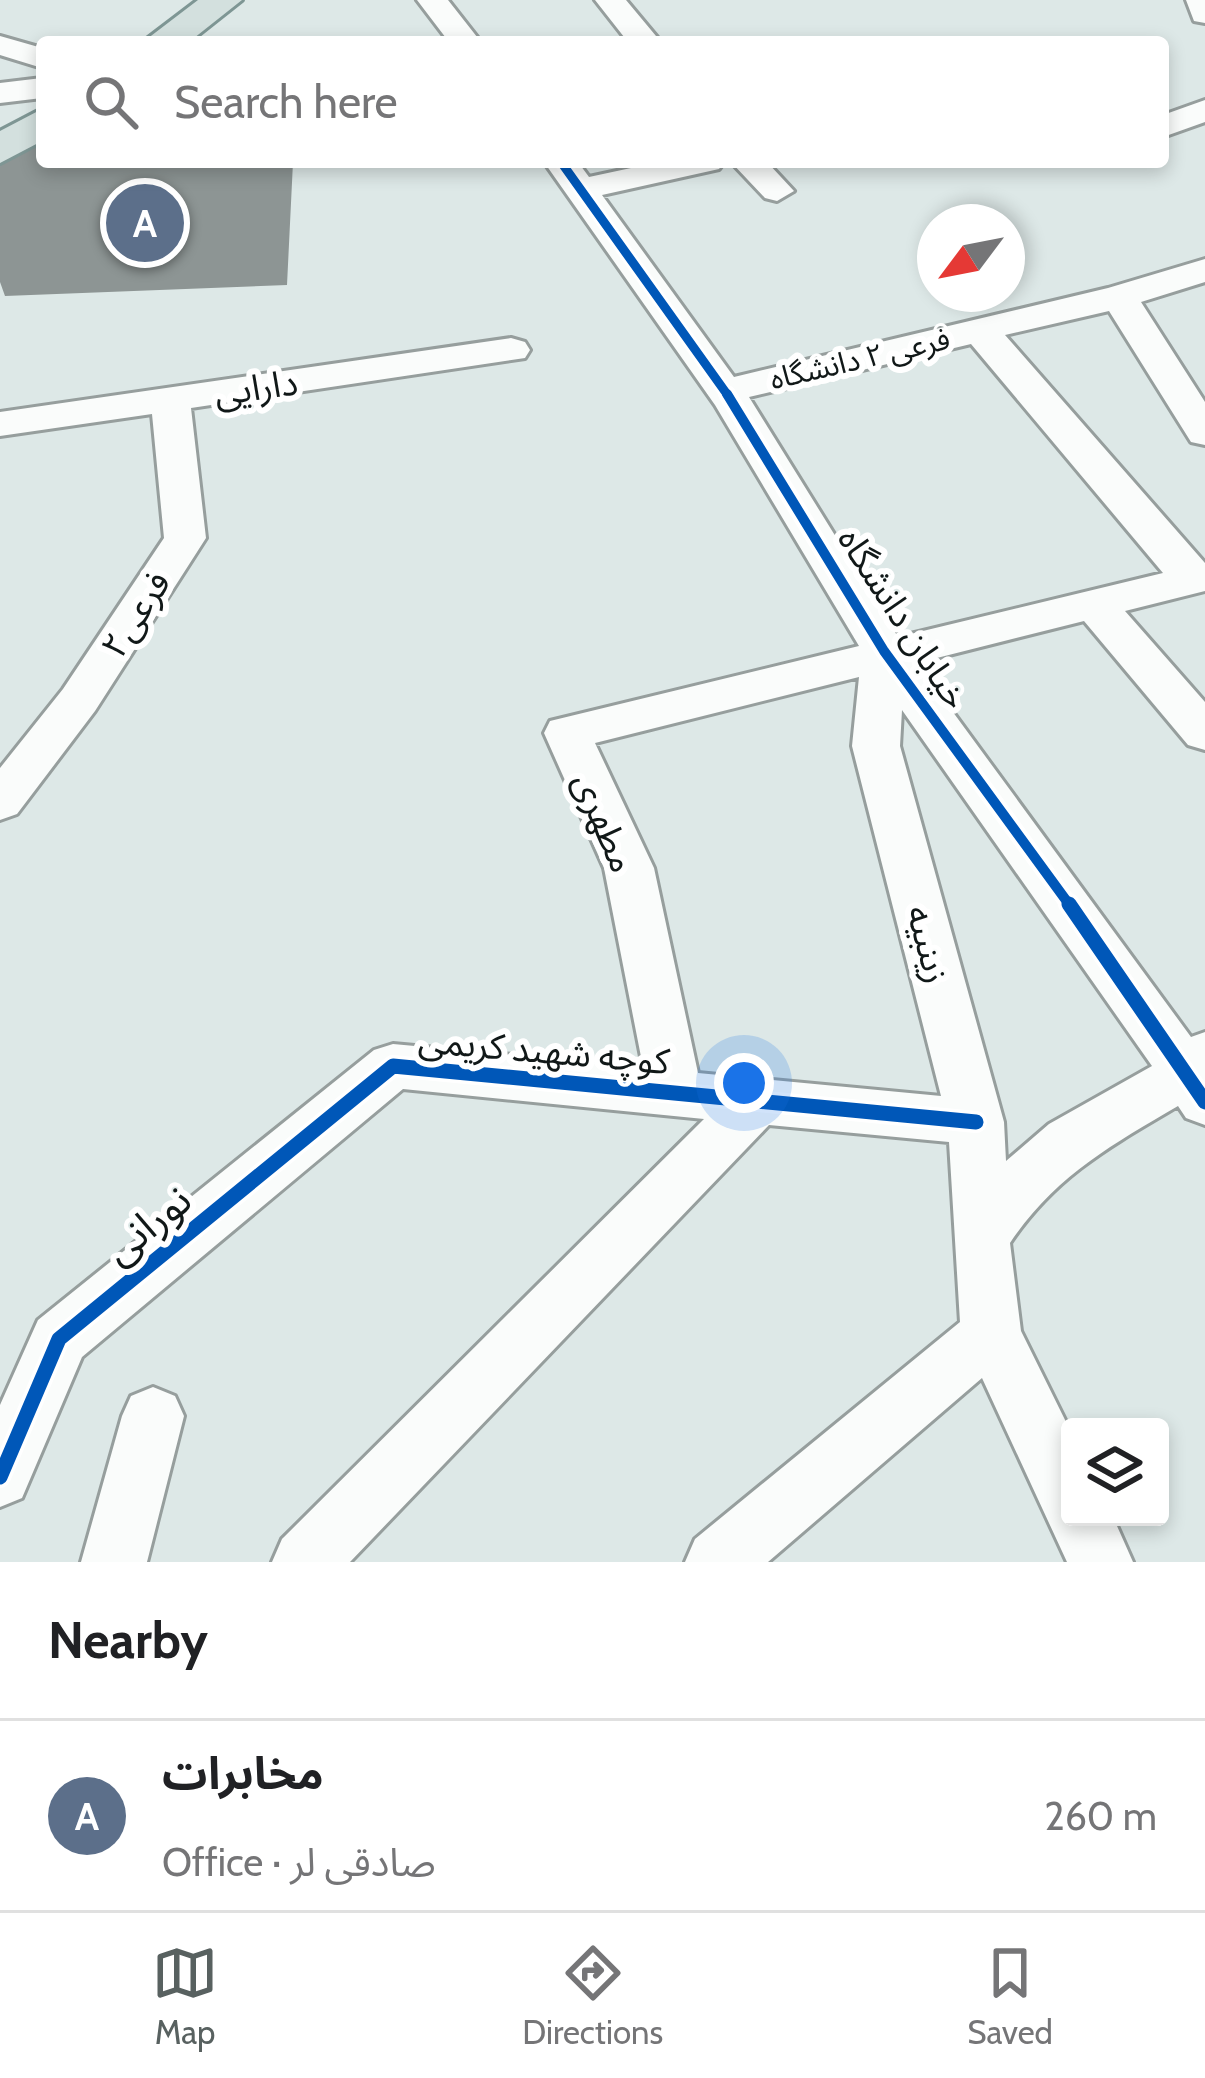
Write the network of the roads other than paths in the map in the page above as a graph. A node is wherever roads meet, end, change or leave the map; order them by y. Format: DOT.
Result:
graph roads {
  1 [pos="223,0"];
  2 [pos="432,0"];
  3 [pos="610,0"];
  4 [pos="1201,0"];
  5 [pos="1205,14"];
  6 [pos="172,36"];
  7 [pos="460,36"];
  8 [pos="640,36"];
  9 [pos="0,45"];
  10 [pos="36,56"];
  11 [pos="36,89"];
  12 [pos="0,93"];
  13 [pos="1205,110"];
  14 [pos="1169,125"];
  15 [pos="36,126"];
  16 [pos="0,150"];
  17 [pos="648,168"];
  18 [pos="754,168"];
  19 [pos="571,176"];
  20 [pos="777,191"];
  21 [pos="1205,270"];
  22 [pos="1119,297"];
  23 [pos="980,330"];
  24 [pos="512,350"];
  25 [pos="724,391"];
  26 [pos="170,399"];
  27 [pos="0,424"];
  28 [pos="1205,434"];
  29 [pos="1199,578"];
  30 [pos="1094,603"];
  31 [pos="884,651"];
  32 [pos="1205,733"];
  33 [pos="0,802"];
  34 [pos="393,1066"];
  35 [pos="1199,1077"];
  36 [pos="674,1093"];
  37 [pos="758,1100"];
  38 [pos="976,1122"];
  39 [pos="980,1239"];
  40 [pos="991,1333"];
  41 [pos="153,1416"];
  42 [pos="0,1477"];
  43 [pos="1061,1478"];
  44 [pos="1084,1526"];
  45 [pos="114,1562"];
  46 [pos="304,1562"];
  47 [pos="718,1562"];
  48 [pos="1100,1562"];
  1 -- 6 [label="main road"];
  2 -- 7 [label="street"];
  3 -- 8 [label="street"];
  4 -- 5 [label="street"];
  9 -- 10 [label="street"];
  11 -- 12 [label="street"];
  13 -- 14 [label="street"];
  15 -- 16 [label="main road"];
  17 -- 19 [label="street"];
  18 -- 20 [label="street"];
  19 -- 25 [label="street, خیابان دانشگاه"];
  21 -- 22 [label="street, فرعی ۲ دانشگاه"];
  22 -- 23 [label="street, فرعی ۲ دانشگاه"];
  22 -- 28 [label="street"];
  23 -- 25 [label="street, فرعی ۲ دانشگاه"];
  23 -- 29 [label="street"];
  24 -- 26 [label="street, دارایی"];
  25 -- 31 [label="street, خیابان دانشگاه"];
  26 -- 27 [label="street, دارایی"];
  26 -- 33 [label="street, فرعی۲"];
  29 -- 30 [label="street"];
  30 -- 31 [label="street"];
  30 -- 32 [label="street"];
  31 -- 35 [label="street, خیابان دانشگاه"];
  31 -- 36 [label="street, مطهری"];
  31 -- 38 [label="street, زینبیه"];
  34 -- 36 [label="street, کوچه شهید کریمی"];
  34 -- 42 [label="street, نورانی"];
  35 -- 39 [label="street"];
  36 -- 37 [label="street, کوچه شهید کریمی"];
  37 -- 38 [label="street, کوچه شهید کریمی"];
  37 -- 46 [label="street"];
  38 -- 39 [label="street, زینبیه"];
  39 -- 40 [label="street, زینبیه"];
  40 -- 43 [label="street, زینبیه"];
  40 -- 47 [label="street"];
  41 -- 45 [label="street"];
  44 -- 48 [label="street"];
}
